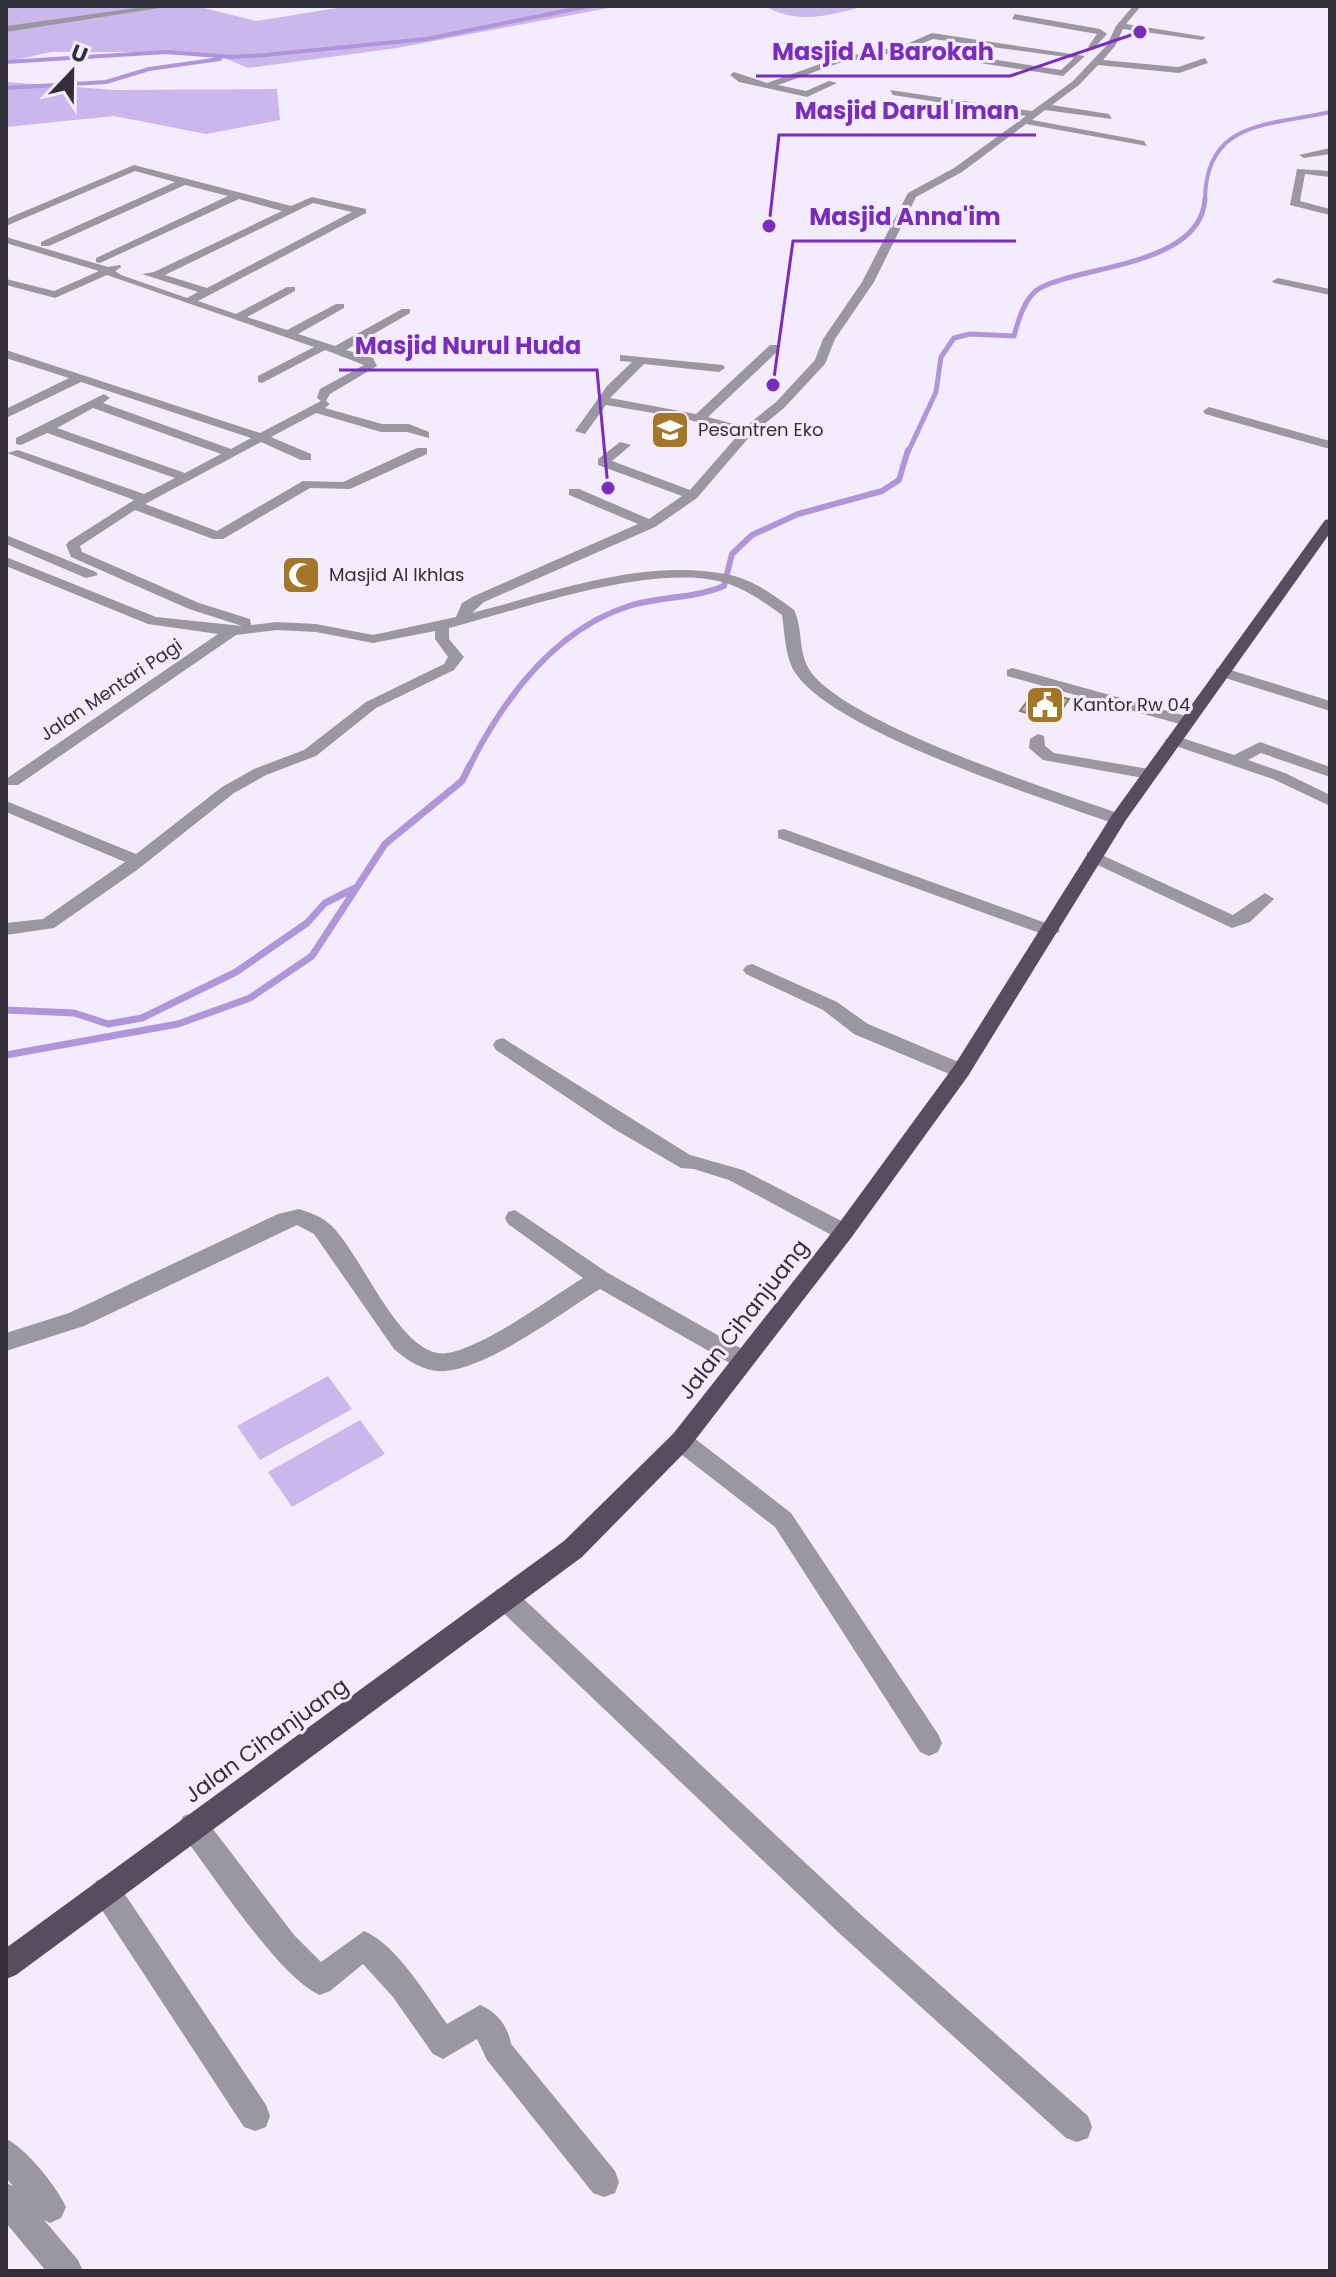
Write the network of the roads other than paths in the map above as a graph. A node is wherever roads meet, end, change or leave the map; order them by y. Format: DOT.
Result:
graph roads {
  1 [pos="168,6"];
  2 [pos="1137,6"];
  3 [pos="1015,17"];
  4 [pos="1047,24"];
  5 [pos="1120,26"];
  6 [pos="6,29"];
  7 [pos="1024,31"];
  8 [pos="1011,35"];
  9 [pos="1202,37"];
  10 [pos="984,43"];
  11 [pos="1092,47"];
  12 [pos="904,48"];
  13 [pos="1039,50"];
  14 [pos="1108,50"];
  15 [pos="1205,61"];
  16 [pos="1097,62"];
  17 [pos="734,75"];
  18 [pos="832,83"];
  19 [pos="766,86"];
  20 [pos="893,92"];
  21 [pos="1034,114"];
  22 [pos="1109,117"];
  23 [pos="1144,144"];
  24 [pos="1330,151"];
  25 [pos="1304,155"];
  26 [pos="1330,174"];
  27 [pos="185,181"];
  28 [pos="239,195"];
  29 [pos="292,210"];
  30 [pos="1330,212"];
  31 [pos="6,223"];
  32 [pos="6,237"];
  33 [pos="45,244"];
  34 [pos="100,260"];
  35 [pos="115,268"];
  36 [pos="155,276"];
  37 [pos="1278,281"];
  38 [pos="6,282"];
  39 [pos="291,289"];
  40 [pos="209,292"];
  41 [pos="1330,292"];
  42 [pos="188,302"];
  43 [pos="340,306"];
  44 [pos="406,311"];
  45 [pos="237,318"];
  46 [pos="289,334"];
  47 [pos="332,347"];
  48 [pos="774,348"];
  49 [pos="6,354"];
  50 [pos="624,358"];
  51 [pos="641,360"];
  52 [pos="719,368"];
  53 [pos="81,377"];
  54 [pos="262,379"];
  55 [pos="114,393"];
  56 [pos="603,401"];
  57 [pos="93,404"];
  58 [pos="320,404"];
  59 [pos="9,409"];
  60 [pos="1209,411"];
  61 [pos="699,418"];
  62 [pos="46,428"];
  63 [pos="581,431"];
  64 [pos="747,432"];
  65 [pos="425,435"];
  66 [pos="258,438"];
  67 [pos="625,445"];
  68 [pos="1330,445"];
  69 [pos="422,451"];
  70 [pos="231,453"];
  71 [pos="306,457"];
  72 [pos="184,477"];
  73 [pos="574,492"];
  74 [pos="692,495"];
  75 [pos="139,502"];
  76 [pos="1330,523"];
  77 [pos="650,524"];
  78 [pos="6,539"];
  79 [pos="46,556"];
  80 [pos="6,561"];
  81 [pos="23,568"];
  82 [pos="6,580"];
  83 [pos="462,620"];
  84 [pos="442,625"];
  85 [pos="199,628"];
  86 [pos="264,628"];
  87 [pos="232,631"];
  88 [pos="1221,672"];
  89 [pos="1012,673"];
  90 [pos="1330,708"];
  91 [pos="1330,717"];
  92 [pos="1187,721"];
  93 [pos="1038,739"];
  94 [pos="1173,740"];
  95 [pos="1235,761"];
  96 [pos="1330,772"];
  97 [pos="1149,774"];
  98 [pos="9,780"];
  99 [pos="1330,801"];
  100 [pos="6,806"];
  101 [pos="1118,819"];
  102 [pos="784,834"];
  103 [pos="1093,856"];
  104 [pos="135,860"];
  105 [pos="1265,899"];
  106 [pos="6,929"];
  107 [pos="1051,931"];
  108 [pos="752,970"];
  109 [pos="503,1045"];
  110 [pos="961,1071"];
  111 [pos="515,1218"];
  112 [pos="844,1232"];
  113 [pos="600,1279"];
  114 [pos="6,1342"];
  115 [pos="743,1360"];
  116 [pos="681,1441"];
  117 [pos="505,1598"];
  118 [pos="929,1743"];
  119 [pos="193,1826"];
  120 [pos="106,1891"];
  121 [pos="6,1965"];
  122 [pos="255,2116"];
  123 [pos="1077,2127"];
  124 [pos="6,2154"];
  125 [pos="604,2182"];
  126 [pos="6,2199"];
  127 [pos="50,2207"];
  128 [pos="67,2271"];
  1 -- 6 [label="street"];
  2 -- 5 [label="street"];
  3 -- 4 [label="street"];
  4 -- 7 [label="street"];
  4 -- 11 [label="street"];
  5 -- 9 [label="street"];
  5 -- 14 [label="street"];
  8 -- 10 [label="street"];
  10 -- 12 [label="street"];
  10 -- 13 [label="street"];
  11 -- 13 [label="street"];
  11 -- 14 [label="street"];
  12 -- 13 [label="street"];
  12 -- 19 [label="street"];
  14 -- 16 [label="street"];
  15 -- 16 [label="street"];
  16 -- 21 [label="street"];
  17 -- 19 [label="street"];
  18 -- 19 [label="street"];
  20 -- 21 [label="street"];
  21 -- 22 [label="street"];
  21 -- 23 [label="street"];
  21 -- 64 [label="street"];
  24 -- 25 [label="street"];
  26 -- 30 [label="street"];
  27 -- 28 [label="street"];
  27 -- 31 [label="street"];
  27 -- 33 [label="street"];
  28 -- 29 [label="street"];
  28 -- 34 [label="street"];
  29 -- 36 [label="street"];
  29 -- 40 [label="street"];
  32 -- 33 [label="street"];
  32 -- 35 [label="street"];
  33 -- 34 [label="street"];
  34 -- 35 [label="street"];
  35 -- 36 [label="street"];
  35 -- 38 [label="street"];
  35 -- 42 [label="street"];
  36 -- 40 [label="street"];
  37 -- 41 [label="street"];
  39 -- 45 [label="street"];
  40 -- 42 [label="street"];
  42 -- 45 [label="street"];
  43 -- 46 [label="street"];
  44 -- 47 [label="street"];
  45 -- 46 [label="street"];
  46 -- 47 [label="street"];
  47 -- 54 [label="street"];
  47 -- 58 [label="street"];
  48 -- 61 [label="street"];
  49 -- 53 [label="street"];
  50 -- 51 [label="street"];
  51 -- 52 [label="street"];
  51 -- 56 [label="street"];
  53 -- 59 [label="street"];
  53 -- 66 [label="street"];
  55 -- 57 [label="street"];
  56 -- 61 [label="street"];
  56 -- 63 [label="street"];
  57 -- 62 [label="street"];
  57 -- 70 [label="street"];
  58 -- 65 [label="street"];
  58 -- 66 [label="street"];
  60 -- 68 [label="street"];
  61 -- 64 [label="street"];
  62 -- 72 [label="street"];
  62 -- 75 [label="street"];
  64 -- 74 [label="street"];
  66 -- 70 [label="street"];
  66 -- 71 [label="street"];
  67 -- 74 [label="street"];
  69 -- 75 [label="street"];
  70 -- 72 [label="street"];
  72 -- 75 [label="street"];
  73 -- 77 [label="street"];
  74 -- 77 [label="street"];
  75 -- 86 [label="street"];
  76 -- 88 [label="main road, Jalan Cihanjuang"];
  77 -- 83 [label="street"];
  78 -- 79 [label="street"];
  79 -- 81 [label="street"];
  79 -- 85 [label="street"];
  80 -- 81 [label="street"];
  81 -- 82 [label="street"];
  81 -- 85 [label="street"];
  83 -- 84 [label="street"];
  83 -- 101 [label="street"];
  84 -- 86 [label="street"];
  84 -- 104 [label="street"];
  85 -- 87 [label="street"];
  86 -- 87 [label="street"];
  87 -- 98 [label="street, Jalan Mentari Pagi"];
  88 -- 90 [label="street"];
  88 -- 92 [label="main road, Jalan Cihanjuang"];
  89 -- 92 [label="street"];
  90 -- 91 [label="street"];
  92 -- 94 [label="main road, Jalan Cihanjuang"];
  93 -- 97 [label="street"];
  94 -- 95 [label="street"];
  94 -- 97 [label="main road, Jalan Cihanjuang"];
  95 -- 96 [label="street"];
  95 -- 99 [label="street"];
  97 -- 101 [label="main road, Jalan Cihanjuang"];
  98 -- 100 [label="street"];
  100 -- 104 [label="street"];
  101 -- 103 [label="main road, Jalan Cihanjuang"];
  102 -- 107 [label="street"];
  103 -- 105 [label="street"];
  103 -- 107 [label="main road, Jalan Cihanjuang"];
  104 -- 106 [label="street"];
  107 -- 110 [label="main road, Jalan Cihanjuang"];
  108 -- 110 [label="street"];
  109 -- 112 [label="street"];
  110 -- 112 [label="main road, Jalan Cihanjuang"];
  111 -- 113 [label="street"];
  112 -- 115 [label="main road, Jalan Cihanjuang"];
  113 -- 114 [label="street"];
  113 -- 115 [label="street"];
  115 -- 116 [label="main road, Jalan Cihanjuang"];
  116 -- 117 [label="main road, Jalan Cihanjuang"];
  116 -- 118 [label="street"];
  117 -- 119 [label="main road, Jalan Cihanjuang"];
  117 -- 123 [label="street"];
  119 -- 120 [label="main road, Jalan Cihanjuang"];
  119 -- 125 [label="street"];
  120 -- 121 [label="main road, Jalan Cihanjuang"];
  120 -- 122 [label="street"];
  124 -- 127 [label="street"];
  126 -- 128 [label="street"];
}
